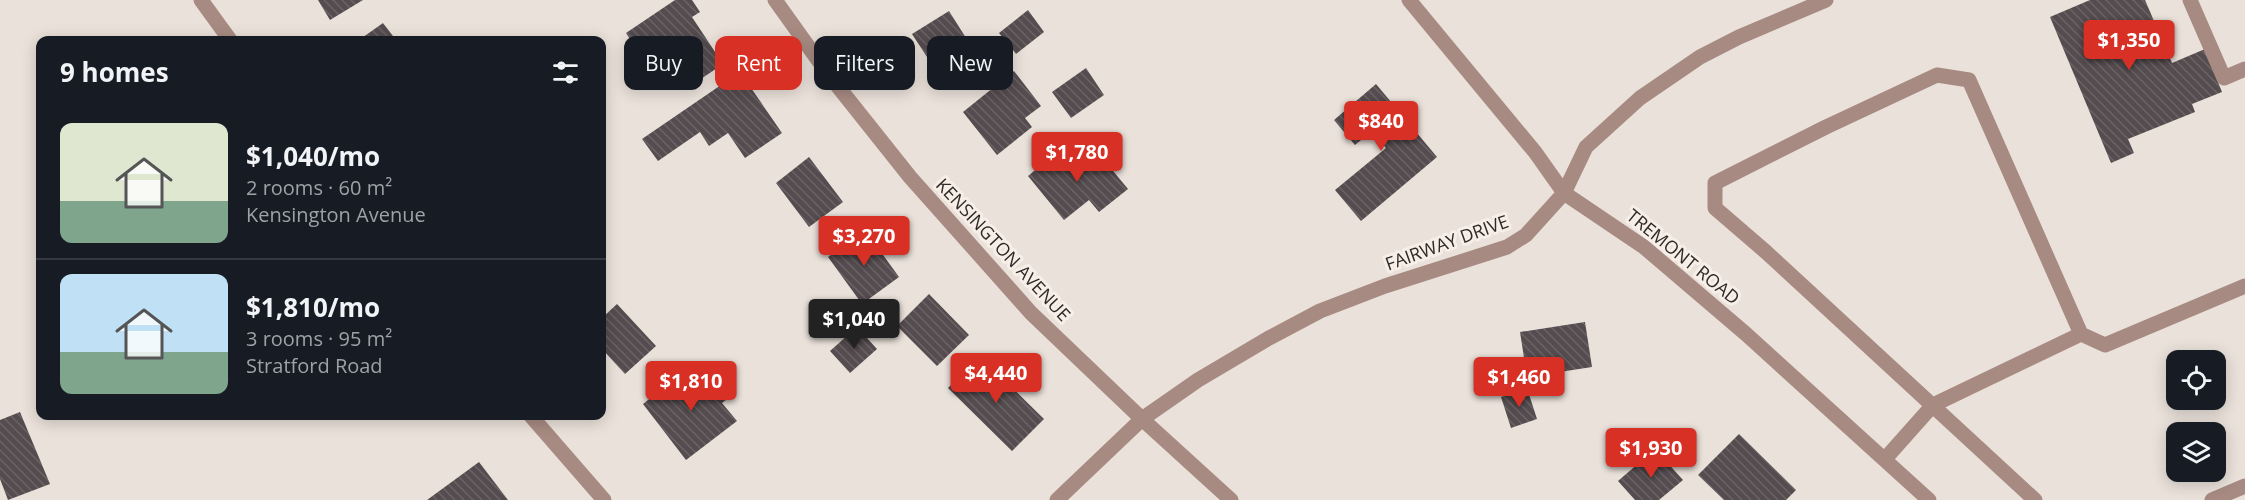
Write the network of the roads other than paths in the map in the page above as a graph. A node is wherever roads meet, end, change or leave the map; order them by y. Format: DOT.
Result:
graph roads {
  1 [pos="201,0"];
  2 [pos="775,0"];
  3 [pos="1409,0"];
  4 [pos="1826,0"];
  5 [pos="2190,0"];
  6 [pos="227,36"];
  7 [pos="2245,69"];
  8 [pos="1564,193"];
  9 [pos="2245,286"];
  10 [pos="2081,334"];
  11 [pos="1933,405"];
  12 [pos="1142,419"];
  13 [pos="534,420"];
  14 [pos="1885,459"];
  15 [pos="2245,486"];
  16 [pos="604,500"];
  17 [pos="1057,500"];
  18 [pos="1231,500"];
  19 [pos="1929,500"];
  20 [pos="2035,500"];
  21 [pos="2212,500"];
  1 -- 6 [label="street"];
  2 -- 12 [label="street, KENSINGTON AVENUE"];
  3 -- 8 [label="street, TREMONT ROAD"];
  4 -- 8 [label="street, FAIRWAY DRIVE"];
  5 -- 7 [label="street"];
  8 -- 12 [label="street, FAIRWAY DRIVE"];
  8 -- 14 [label="street, TREMONT ROAD"];
  9 -- 10 [label="street"];
  10 -- 11 [label="street"];
  10 -- 11 [label="street"];
  11 -- 14 [label="street"];
  11 -- 20 [label="street"];
  12 -- 17 [label="street, FAIRWAY DRIVE"];
  12 -- 18 [label="street, KENSINGTON AVENUE"];
  13 -- 16 [label="street"];
  14 -- 19 [label="street, TREMONT ROAD"];
  15 -- 21 [label="street"];
}
